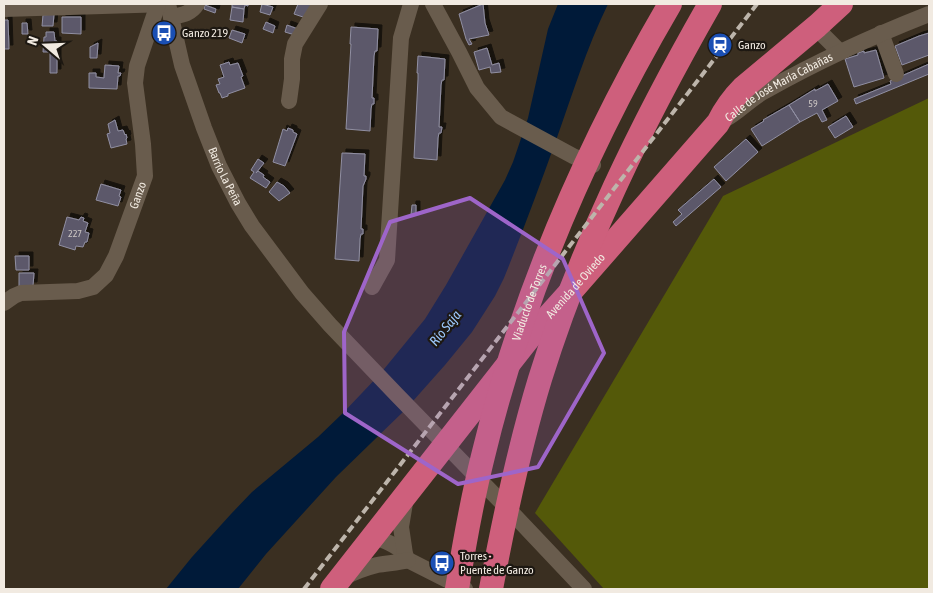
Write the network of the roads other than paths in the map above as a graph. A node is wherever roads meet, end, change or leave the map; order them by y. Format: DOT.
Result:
graph roads {
  1 [pos="158,4"];
  2 [pos="197,4"];
  3 [pos="320,4"];
  4 [pos="411,4"];
  5 [pos="432,4"];
  6 [pos="668,4"];
  7 [pos="712,4"];
  8 [pos="841,4"];
  9 [pos="169,8"];
  10 [pos="4,9"];
  11 [pos="929,14"];
  12 [pos="817,26"];
  13 [pos="881,33"];
  14 [pos="840,52"];
  15 [pos="896,74"];
  16 [pos="289,101"];
  17 [pos="718,123"];
  18 [pos="593,165"];
  19 [pos="372,287"];
  20 [pos="4,303"];
  21 [pos="407,492"];
  22 [pos="373,536"];
  23 [pos="405,559"];
  24 [pos="336,584"];
  25 [pos="456,589"];
  26 [pos="465,589"];
  27 [pos="492,589"];
  28 [pos="584,589"];
  1 -- 9 [label="street"];
  1 -- 10 [label="street"];
  1 -- 20 [label="street, Ganzo"];
  2 -- 9 [label="street"];
  3 -- 16 [label="street"];
  4 -- 19 [label="street"];
  5 -- 18 [label="street"];
  6 -- 25 [label="highway, Viaducto de Torres"];
  7 -- 27 [label="highway"];
  8 -- 12 [label="highway, Avenida de Oviedo"];
  9 -- 28 [label="street, Barrio La Peña"];
  11 -- 13 [label="street, Calle de José María Cabañas"];
  12 -- 14 [label="street, Calle de José María Cabañas"];
  12 -- 17 [label="highway, Avenida de Oviedo"];
  13 -- 14 [label="street, Calle de José María Cabañas"];
  13 -- 15 [label="street"];
  14 -- 17 [label="street, Calle de José María Cabañas"];
  17 -- 21 [label="highway, Avenida de Oviedo"];
  21 -- 22 [label="highway, Avenida de Oviedo"];
  21 -- 23 [label="street"];
  22 -- 23 [label="street"];
  22 -- 24 [label="highway, Avenida de Oviedo"];
  23 -- 24 [label="street"];
  23 -- 26 [label="street"];
}
